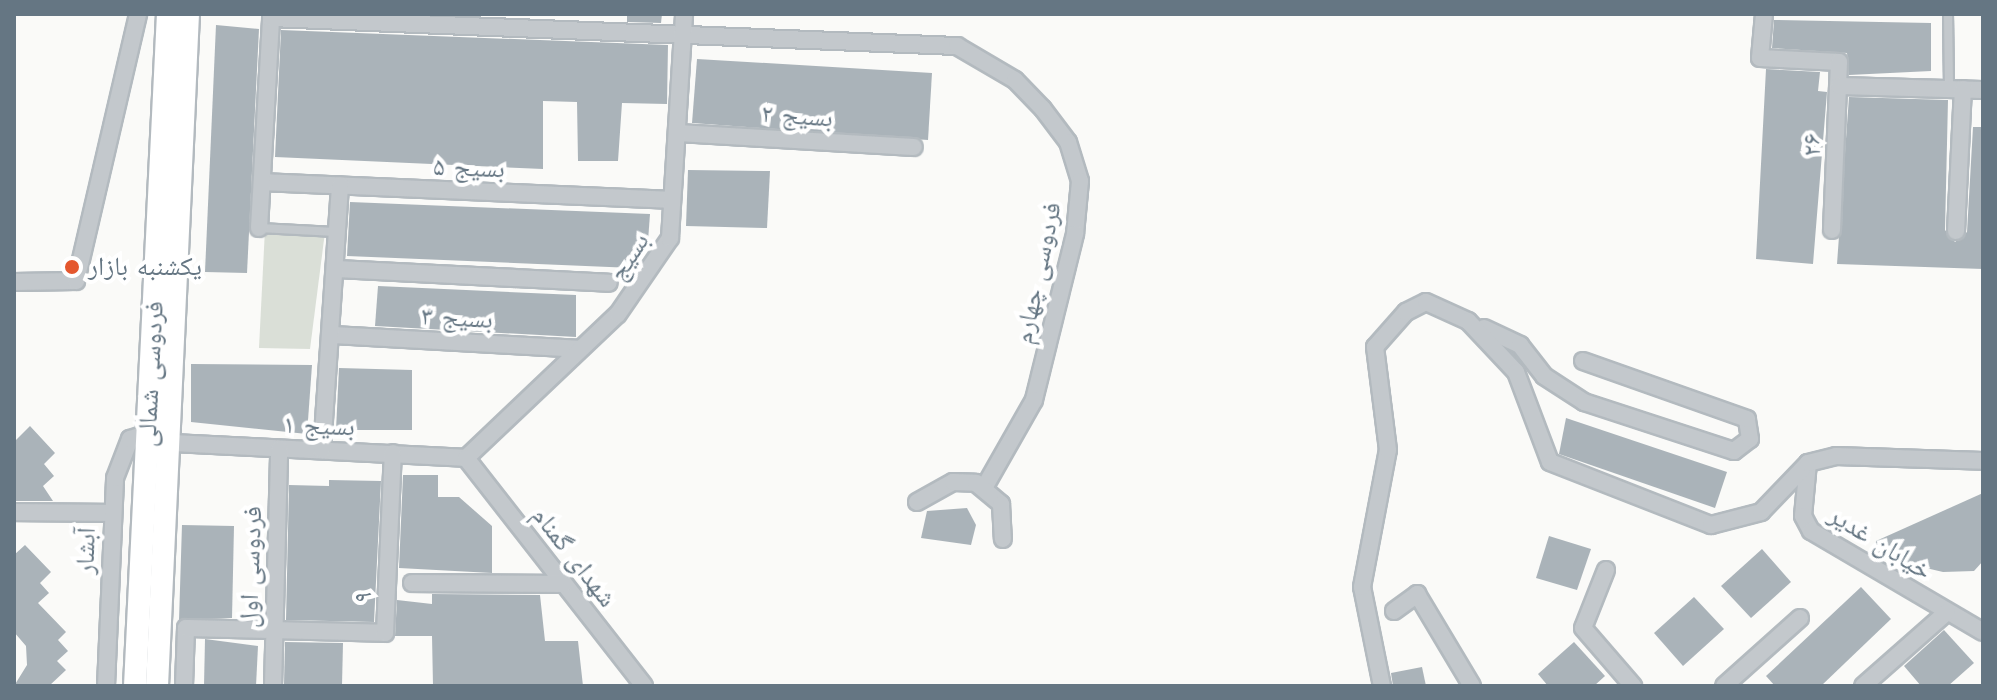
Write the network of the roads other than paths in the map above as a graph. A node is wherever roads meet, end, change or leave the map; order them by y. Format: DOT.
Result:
graph roads {
  1 [pos="138,14"];
  2 [pos="1764,14"];
  3 [pos="1948,14"];
  4 [pos="172,16"];
  5 [pos="371,18"];
  6 [pos="538,20"];
  7 [pos="684,22"];
  8 [pos="1839,86"];
  9 [pos="1956,88"];
  10 [pos="1983,90"];
  11 [pos="678,133"];
  12 [pos="914,147"];
  13 [pos="263,182"];
  14 [pos="340,186"];
  15 [pos="672,200"];
  16 [pos="259,228"];
  17 [pos="1832,230"];
  18 [pos="1956,231"];
  19 [pos="337,232"];
  20 [pos="337,269"];
  21 [pos="14,282"];
  22 [pos="609,283"];
  23 [pos="1468,321"];
  24 [pos="332,335"];
  25 [pos="579,349"];
  26 [pos="1583,361"];
  27 [pos="148,433"];
  28 [pos="171,443"];
  29 [pos="279,449"];
  30 [pos="322,450"];
  31 [pos="393,453"];
  32 [pos="466,458"];
  33 [pos="1983,461"];
  34 [pos="1808,463"];
  35 [pos="984,488"];
  36 [pos="917,502"];
  37 [pos="14,512"];
  38 [pos="112,513"];
  39 [pos="1003,539"];
  40 [pos="1606,570"];
  41 [pos="412,583"];
  42 [pos="564,584"];
  43 [pos="1394,611"];
  44 [pos="1947,612"];
  45 [pos="1800,618"];
  46 [pos="273,630"];
  47 [pos="1983,632"];
  48 [pos="106,686"];
  49 [pos="135,686"];
  50 [pos="157,686"];
  51 [pos="184,686"];
  52 [pos="273,686"];
  53 [pos="644,686"];
  54 [pos="1382,686"];
  55 [pos="1472,686"];
  56 [pos="1633,686"];
  57 [pos="1724,686"];
  58 [pos="1863,686"];
  1 -- 21 [label="street"];
  2 -- 8 [label="street, ۲۶"];
  3 -- 9 [label="lane"];
  4 -- 27 [label="main road, فردوسی شمالی"];
  4 -- 28 [label="main road, فردوسی شمالی"];
  5 -- 6 [label="street, فردوسی چهارم"];
  5 -- 13 [label="street, فردوسی چهارم"];
  6 -- 7 [label="street, فردوسی چهارم"];
  7 -- 11 [label="street, بسیج"];
  7 -- 35 [label="street, فردوسی چهارم"];
  8 -- 9 [label="street"];
  8 -- 17 [label="street, ۲۶"];
  9 -- 10 [label="street"];
  9 -- 18 [label="street"];
  11 -- 12 [label="street, بسیج ۲"];
  11 -- 15 [label="street, بسیج"];
  13 -- 14 [label="street, بسیج ۵"];
  13 -- 16 [label="street"];
  14 -- 15 [label="street, بسیج ۵"];
  14 -- 19 [label="street"];
  15 -- 25 [label="street, بسیج"];
  16 -- 19 [label="lane"];
  19 -- 20 [label="street"];
  20 -- 22 [label="street"];
  20 -- 24 [label="street"];
  23 -- 26 [label="street"];
  23 -- 34 [label="street"];
  23 -- 54 [label="street"];
  24 -- 25 [label="street, بسیج ۳"];
  24 -- 30 [label="street"];
  25 -- 32 [label="street, بسیج"];
  27 -- 38 [label="street, آبشار"];
  27 -- 49 [label="main road, فردوسی شمالی"];
  28 -- 29 [label="street, بسیج ۱"];
  28 -- 50 [label="main road, فردوسی شمالی"];
  29 -- 30 [label="street, بسیج ۱"];
  29 -- 46 [label="street, فردوسی اول"];
  30 -- 31 [label="street, بسیج ۱"];
  31 -- 32 [label="street, بسیج ۱"];
  31 -- 46 [label="street, ۹"];
  32 -- 42 [label="street, شهدای گمنام"];
  33 -- 34 [label="street"];
  34 -- 44 [label="street, خیابان غدیر"];
  35 -- 36 [label="street"];
  35 -- 39 [label="street"];
  37 -- 38 [label="street"];
  38 -- 48 [label="street, آبشار"];
  40 -- 56 [label="street"];
  41 -- 42 [label="street"];
  42 -- 53 [label="street, شهدای گمنام"];
  43 -- 55 [label="street"];
  44 -- 47 [label="street, خیابان غدیر"];
  44 -- 58 [label="street"];
  45 -- 57 [label="street"];
  46 -- 51 [label="street"];
  46 -- 52 [label="street, فردوسی اول"];
}
